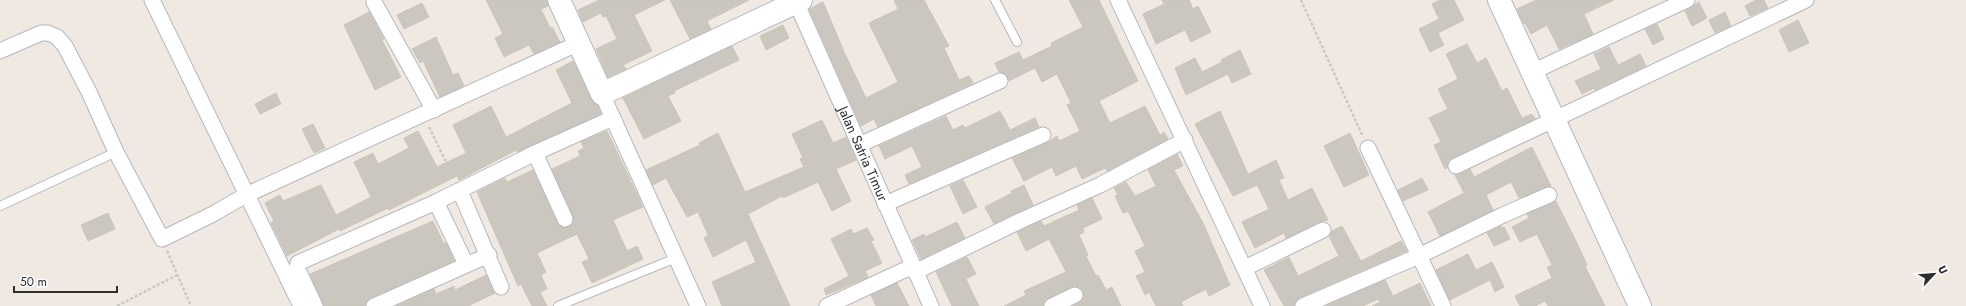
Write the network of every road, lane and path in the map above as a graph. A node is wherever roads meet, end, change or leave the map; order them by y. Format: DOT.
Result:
graph roads {
  1 [pos="152,0"];
  2 [pos="559,0"];
  3 [pos="995,0"];
  4 [pos="1118,0"];
  5 [pos="1301,0"];
  6 [pos="1499,0"];
  7 [pos="1687,0"];
  8 [pos="1806,0"];
  9 [pos="800,1"];
  10 [pos="374,2"];
  11 [pos="1017,42"];
  12 [pos="579,43"];
  13 [pos="0,51"];
  14 [pos="1532,72"];
  15 [pos="1000,81"];
  16 [pos="602,94"];
  17 [pos="429,113"];
  18 [pos="613,118"];
  19 [pos="1554,119"];
  20 [pos="1043,135"];
  21 [pos="1185,140"];
  22 [pos="859,146"];
  23 [pos="1368,148"];
  24 [pos="116,152"];
  25 [pos="535,154"];
  26 [pos="1456,166"];
  27 [pos="460,191"];
  28 [pos="246,195"];
  29 [pos="1549,195"];
  30 [pos="436,202"];
  31 [pos="885,204"];
  32 [pos="0,206"];
  33 [pos="565,219"];
  34 [pos="1323,230"];
  35 [pos="162,239"];
  36 [pos="489,255"];
  37 [pos="1421,255"];
  38 [pos="676,258"];
  39 [pos="466,264"];
  40 [pos="1245,268"];
  41 [pos="914,269"];
  42 [pos="177,275"];
  43 [pos="501,287"];
  44 [pos="1075,295"];
  45 [pos="1439,305"];
  46 [pos="117,306"];
  47 [pos="191,306"];
  48 [pos="301,306"];
  49 [pos="315,306"];
  50 [pos="374,306"];
  51 [pos="558,306"];
  52 [pos="698,306"];
  53 [pos="827,306"];
  54 [pos="931,306"];
  55 [pos="1052,306"];
  56 [pos="1262,306"];
  57 [pos="1303,306"];
  58 [pos="1639,306"];
  1 -- 28 [label="street"];
  2 -- 12 [label="street"];
  3 -- 11 [label="lane"];
  4 -- 21 [label="street"];
  5 -- 23 [label="path"];
  6 -- 14 [label="street"];
  7 -- 14 [label="street"];
  8 -- 19 [label="street"];
  9 -- 16 [label="street"];
  9 -- 22 [label="street, Jalan Satria Timur"];
  10 -- 17 [label="street"];
  12 -- 16 [label="street"];
  12 -- 17 [label="street"];
  13 -- 24 [label="street"];
  14 -- 19 [label="street"];
  15 -- 22 [label="street"];
  16 -- 18 [label="street"];
  17 -- 27 [label="path"];
  17 -- 28 [label="street"];
  18 -- 25 [label="street"];
  18 -- 38 [label="street"];
  19 -- 26 [label="street"];
  19 -- 58 [label="street"];
  20 -- 31 [label="street"];
  21 -- 40 [label="street"];
  21 -- 41 [label="street"];
  22 -- 31 [label="street, Jalan Satria Timur"];
  23 -- 37 [label="street"];
  24 -- 32 [label="lane"];
  24 -- 35 [label="street"];
  25 -- 27 [label="street"];
  25 -- 33 [label="street"];
  27 -- 30 [label="street"];
  27 -- 36 [label="street"];
  28 -- 35 [label="street"];
  28 -- 48 [label="street"];
  29 -- 37 [label="street"];
  30 -- 39 [label="street"];
  30 -- 49 [label="street"];
  31 -- 41 [label="street, Jalan Satria Timur"];
  34 -- 40 [label="street"];
  35 -- 42 [label="path"];
  36 -- 39 [label="street"];
  36 -- 43 [label="street"];
  37 -- 45 [label="street"];
  37 -- 57 [label="street"];
  38 -- 51 [label="lane"];
  38 -- 52 [label="street"];
  39 -- 50 [label="street"];
  40 -- 56 [label="street"];
  41 -- 53 [label="street"];
  41 -- 54 [label="street, Jalan Satria Timur"];
  42 -- 46 [label="path"];
  42 -- 47 [label="path"];
  44 -- 55 [label="street"];
}
